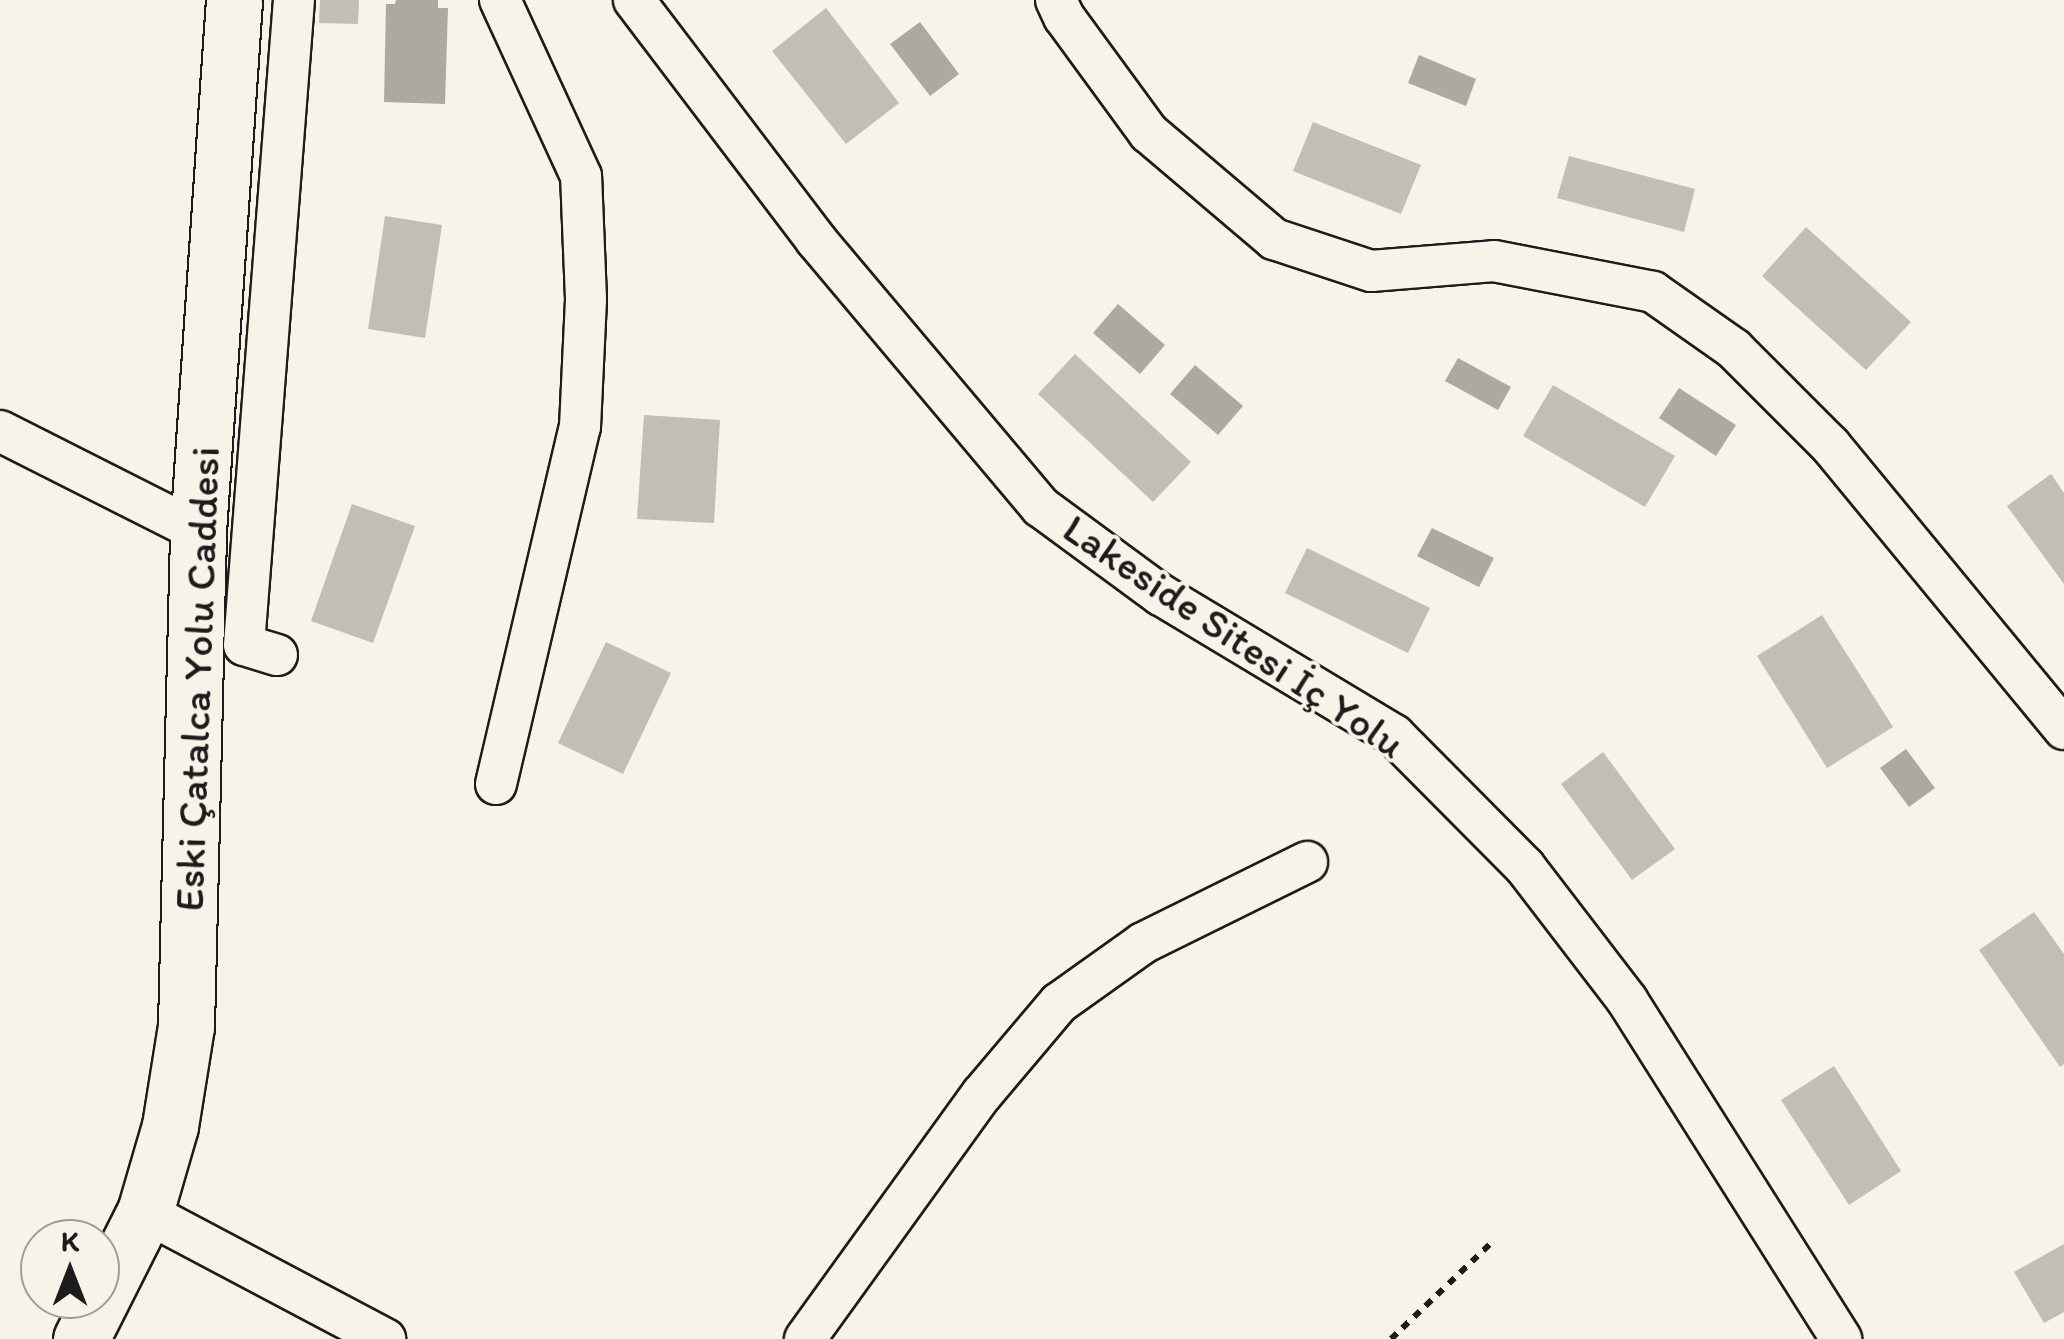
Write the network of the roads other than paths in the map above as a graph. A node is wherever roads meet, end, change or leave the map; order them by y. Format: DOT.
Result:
graph roads {
  1 [pos="234,0"];
  2 [pos="294,0"];
  3 [pos="500,0"];
  4 [pos="634,0"];
  5 [pos="1056,0"];
  6 [pos="0,431"];
  7 [pos="198,531"];
  8 [pos="277,655"];
  9 [pos="2064,729"];
  10 [pos="496,784"];
  11 [pos="1308,862"];
  12 [pos="145,1212"];
  13 [pos="81,1339"];
  14 [pos="385,1339"];
  15 [pos="805,1339"];
  16 [pos="1841,1339"];
  1 -- 7 [label="street, Eski Çatalca Yolu Caddesi"];
  2 -- 8 [label="street"];
  3 -- 10 [label="street"];
  4 -- 16 [label="street, Lakeside Sitesi İç Yolu"];
  5 -- 9 [label="street"];
  6 -- 7 [label="street"];
  7 -- 12 [label="street, Eski Çatalca Yolu Caddesi"];
  11 -- 15 [label="street"];
  12 -- 13 [label="street, Eski Çatalca Yolu Caddesi"];
  12 -- 14 [label="street"];
}
